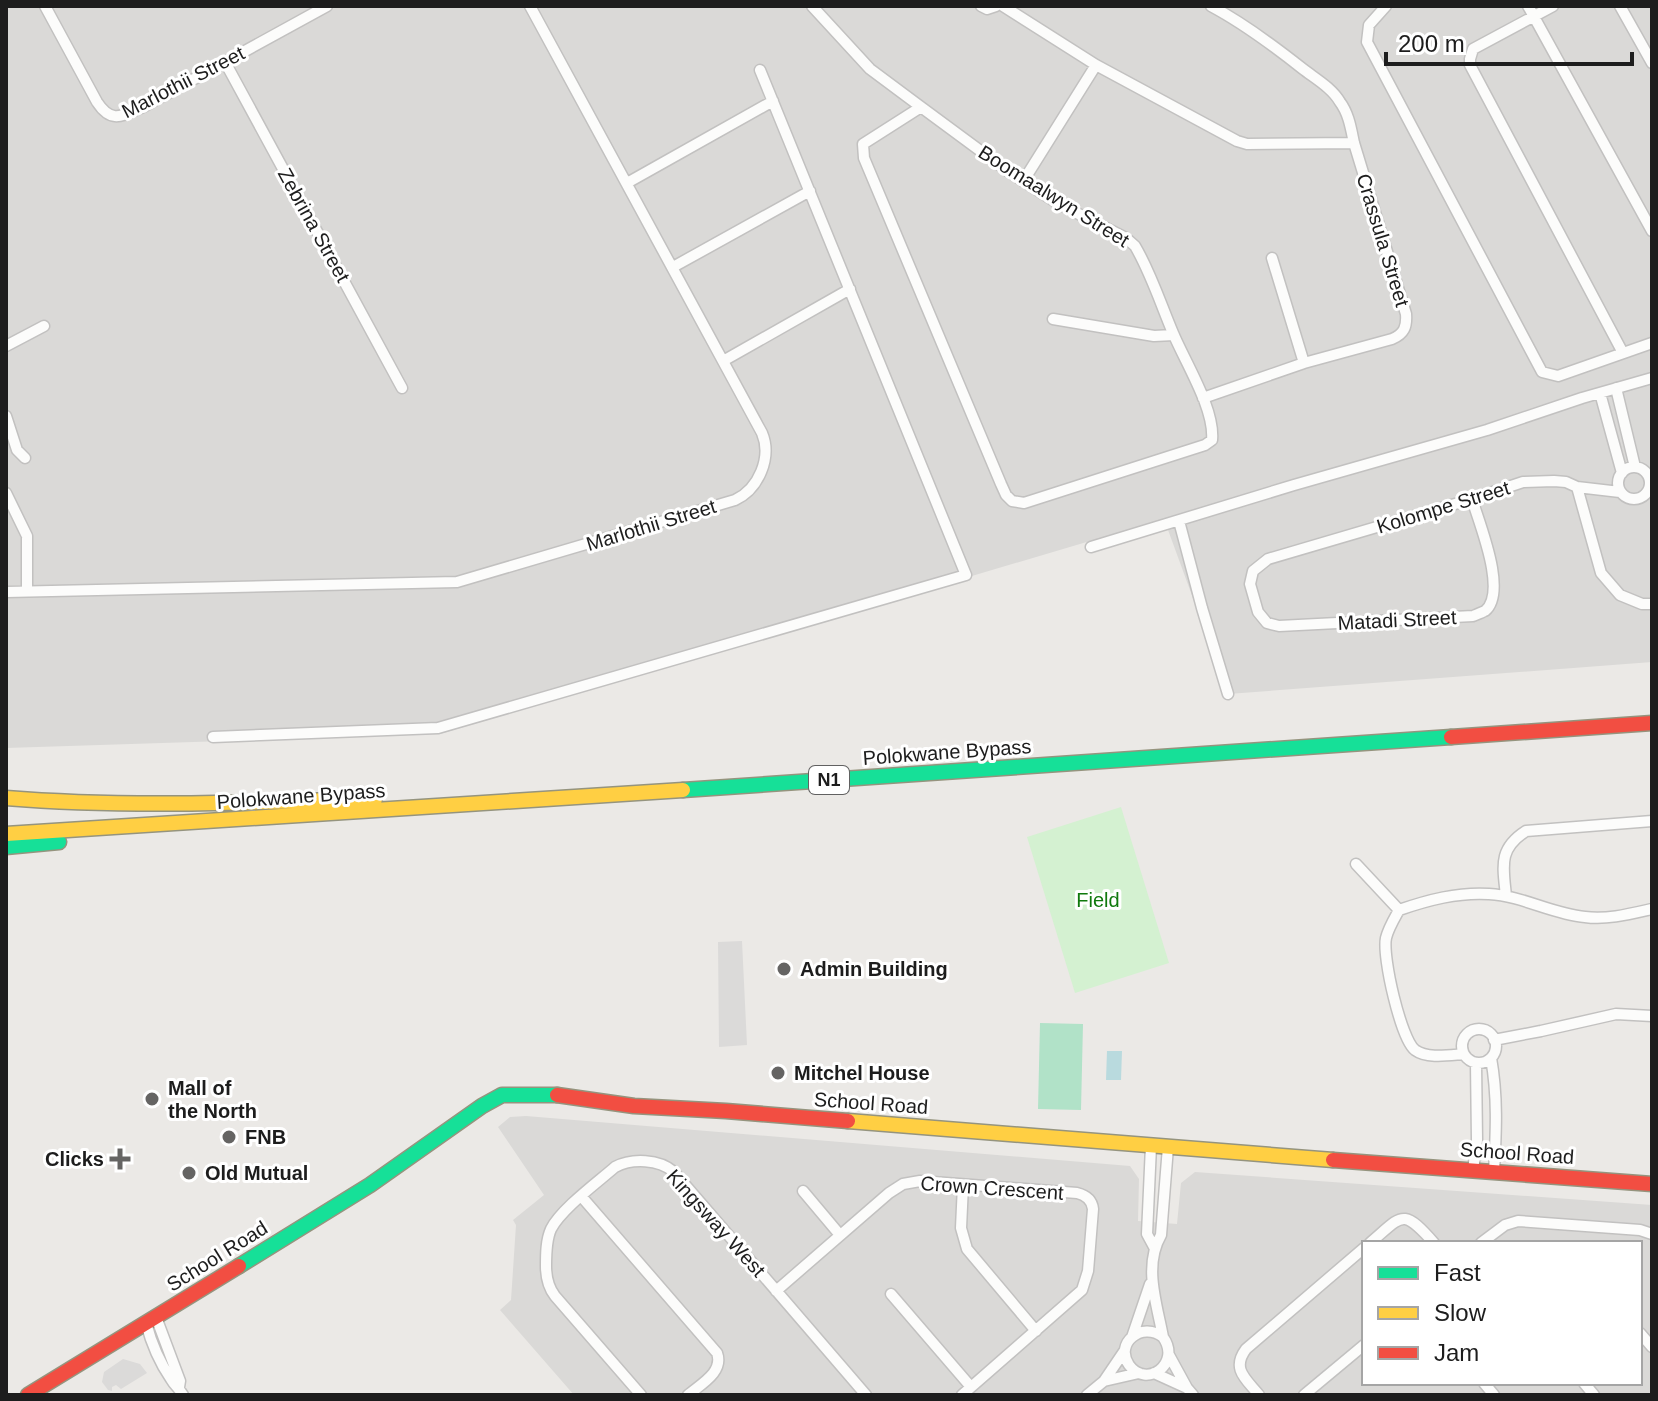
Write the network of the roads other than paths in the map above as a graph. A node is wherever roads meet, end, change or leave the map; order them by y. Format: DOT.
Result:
graph roads {
  1 [pos="45,6"];
  2 [pos="327,6"];
  3 [pos="530,6"];
  4 [pos="812,6"];
  5 [pos="981,6"];
  6 [pos="996,6"];
  7 [pos="1003,6"];
  8 [pos="1211,6"];
  9 [pos="1386,6"];
  10 [pos="1553,6"];
  11 [pos="1620,6"];
  12 [pos="1531,11"];
  13 [pos="225,62"];
  14 [pos="1652,63"];
  15 [pos="1096,65"];
  16 [pos="760,70"];
  17 [pos="773,101"];
  18 [pos="921,107"];
  19 [pos="1354,143"];
  20 [pos="1024,180"];
  21 [pos="627,183"];
  22 [pos="810,191"];
  23 [pos="1652,231"];
  24 [pos="1272,258"];
  25 [pos="673,267"];
  26 [pos="850,289"];
  27 [pos="1053,319"];
  28 [pos="44,326"];
  29 [pos="1174,335"];
  30 [pos="1652,343"];
  31 [pos="6,346"];
  32 [pos="1623,353"];
  33 [pos="723,361"];
  34 [pos="1304,363"];
  35 [pos="1652,378"];
  36 [pos="402,388"];
  37 [pos="1616,388"];
  38 [pos="1600,393"];
  39 [pos="1203,398"];
  40 [pos="6,416"];
  41 [pos="25,458"];
  42 [pos="1635,467"];
  43 [pos="1622,473"];
  44 [pos="1650,478"];
  45 [pos="1577,487"];
  46 [pos="1620,492"];
  47 [pos="6,493"];
  48 [pos="1472,499"];
  49 [pos="1179,521"];
  50 [pos="1091,547"];
  51 [pos="1268,559"];
  52 [pos="27,591"];
  53 [pos="6,592"];
  54 [pos="1652,604"];
  55 [pos="1228,694"];
  56 [pos="1652,723"];
  57 [pos="213,737"];
  58 [pos="6,798"];
  59 [pos="465,804"];
  60 [pos="348,813"];
  61 [pos="1652,821"];
  62 [pos="6,834"];
  63 [pos="6,847"];
  64 [pos="1356,864"];
  65 [pos="1506,896"];
  66 [pos="1652,909"];
  67 [pos="1399,910"];
  68 [pos="1652,1016"];
  69 [pos="1494,1040"];
  70 [pos="1464,1054"];
  71 [pos="1491,1058"];
  72 [pos="1476,1063"];
  73 [pos="1151,1146"];
  74 [pos="1168,1147"];
  75 [pos="1473,1170"];
  76 [pos="1494,1172"];
  77 [pos="1652,1184"];
  78 [pos="963,1185"];
  79 [pos="803,1191"];
  80 [pos="581,1196"];
  81 [pos="1652,1234"];
  82 [pos="840,1235"];
  83 [pos="1372,1241"];
  84 [pos="1432,1241"];
  85 [pos="1484,1241"];
  86 [pos="1154,1247"];
  87 [pos="1362,1250"];
  88 [pos="1152,1278"];
  89 [pos="776,1291"];
  90 [pos="891,1294"];
  91 [pos="151,1320"];
  92 [pos="1036,1331"];
  93 [pos="1132,1337"];
  94 [pos="1163,1337"];
  95 [pos="1362,1347"];
  96 [pos="1125,1350"];
  97 [pos="1169,1355"];
  98 [pos="1139,1373"];
  99 [pos="1154,1373"];
  100 [pos="1104,1381"];
  101 [pos="971,1387"];
  102 [pos="181,1391"];
  103 [pos="1190,1392"];
  104 [pos="28,1395"];
  105 [pos="641,1395"];
  106 [pos="688,1395"];
  107 [pos="866,1395"];
  108 [pos="962,1395"];
  109 [pos="1087,1395"];
  110 [pos="1259,1395"];
  111 [pos="1304,1395"];
  1 -- 13 [label="street, Marlothii Street"];
  2 -- 13 [label="street, Marlothii Street"];
  3 -- 21 [label="street, Marlothii Street"];
  4 -- 18 [label="street, Boomaalwyn Street"];
  5 -- 6 [label="street"];
  7 -- 15 [label="street"];
  8 -- 19 [label="street, Crassula Street"];
  9 -- 32 [label="street"];
  10 -- 12 [label="street"];
  11 -- 14 [label="street"];
  12 -- 23 [label="street"];
  12 -- 32 [label="street"];
  13 -- 36 [label="street, Zebrina Street"];
  15 -- 19 [label="street"];
  15 -- 20 [label="street"];
  16 -- 17 [label="street"];
  17 -- 21 [label="street"];
  17 -- 22 [label="street"];
  18 -- 20 [label="street, Boomaalwyn Street"];
  18 -- 39 [label="street, Boomaalwyn Street"];
  19 -- 34 [label="street, Crassula Street"];
  20 -- 29 [label="street, Boomaalwyn Street"];
  21 -- 25 [label="street, Marlothii Street"];
  22 -- 25 [label="street"];
  22 -- 26 [label="street"];
  24 -- 34 [label="street"];
  25 -- 33 [label="street, Marlothii Street"];
  26 -- 33 [label="street"];
  26 -- 57 [label="street"];
  27 -- 29 [label="street"];
  28 -- 31 [label="street"];
  29 -- 39 [label="street, Boomaalwyn Street"];
  30 -- 32 [label="street"];
  33 -- 52 [label="street, Marlothii Street"];
  34 -- 39 [label="street, Crassula Street"];
  35 -- 37 [label="street"];
  37 -- 38 [label="street"];
  37 -- 42 [label="street"];
  38 -- 43 [label="street"];
  38 -- 49 [label="street"];
  40 -- 41 [label="street"];
  42 -- 43 [label="street"];
  42 -- 44 [label="street"];
  43 -- 46 [label="street"];
  44 -- 46 [label="street"];
  45 -- 46 [label="street, Kolompe Street"];
  45 -- 48 [label="street, Kolompe Street"];
  45 -- 54 [label="street"];
  47 -- 52 [label="street"];
  48 -- 51 [label="street, Kolompe Street"];
  48 -- 51 [label="street, Matadi Street"];
  49 -- 50 [label="street"];
  49 -- 55 [label="street"];
  52 -- 53 [label="street, Marlothii Street"];
  56 -- 59 [label="main road, Polokwane Bypass / N1"];
  58 -- 59 [label="main road"];
  59 -- 60 [label="main road, Polokwane Bypass / N1"];
  60 -- 62 [label="main road, Polokwane Bypass / N1"];
  60 -- 63 [label="main road"];
  61 -- 65 [label="street"];
  64 -- 67 [label="street"];
  65 -- 66 [label="street"];
  65 -- 67 [label="street"];
  67 -- 70 [label="street"];
  68 -- 69 [label="street"];
  69 -- 70 [label="street"];
  69 -- 71 [label="street"];
  70 -- 72 [label="street"];
  71 -- 72 [label="street"];
  71 -- 76 [label="street"];
  72 -- 75 [label="street"];
  73 -- 74 [label="main road, School Road"];
  73 -- 86 [label="street"];
  73 -- 91 [label="main road, School Road"];
  74 -- 75 [label="main road, School Road"];
  74 -- 86 [label="street"];
  75 -- 76 [label="main road, School Road"];
  76 -- 77 [label="main road, School Road"];
  78 -- 82 [label="street, Crown Crescent"];
  78 -- 92 [label="street"];
  78 -- 92 [label="street, Crown Crescent"];
  79 -- 82 [label="street"];
  80 -- 89 [label="street, Kingsway West"];
  80 -- 105 [label="street, Kingsway West"];
  80 -- 106 [label="street"];
  81 -- 85 [label="street"];
  82 -- 89 [label="street, Crown Crescent"];
  83 -- 84 [label="street"];
  86 -- 88 [label="street"];
  87 -- 110 [label="street"];
  88 -- 93 [label="street"];
  88 -- 94 [label="street"];
  89 -- 107 [label="street, Kingsway West"];
  90 -- 101 [label="street"];
  91 -- 102 [label="street"];
  91 -- 104 [label="main road, School Road"];
  92 -- 101 [label="street, Crown Crescent"];
  93 -- 94 [label="street"];
  93 -- 96 [label="street"];
  94 -- 97 [label="street"];
  95 -- 111 [label="street"];
  96 -- 98 [label="street"];
  96 -- 100 [label="street"];
  97 -- 99 [label="street"];
  97 -- 103 [label="street"];
  98 -- 99 [label="street"];
  98 -- 100 [label="street"];
  99 -- 103 [label="street"];
  100 -- 109 [label="street"];
  101 -- 108 [label="street, Crown Crescent"];
}
